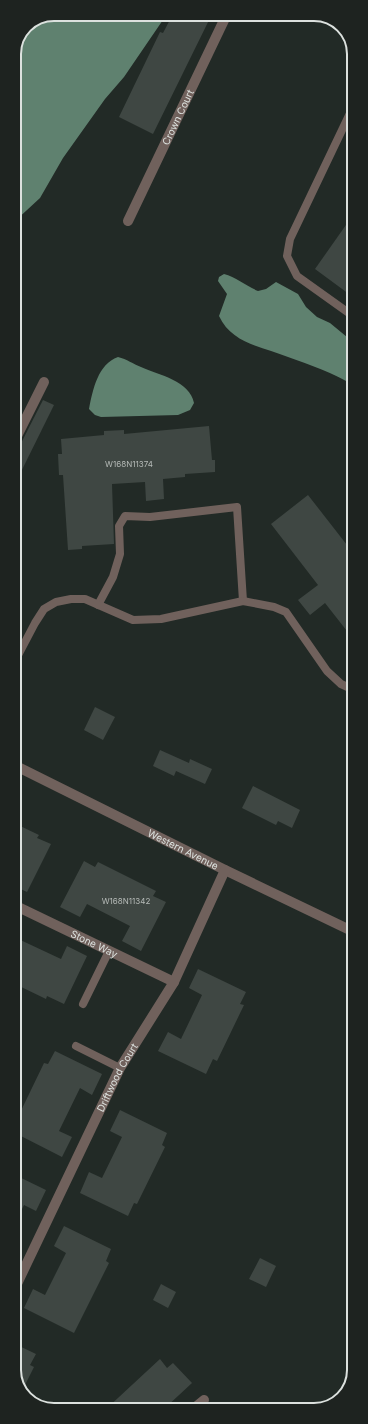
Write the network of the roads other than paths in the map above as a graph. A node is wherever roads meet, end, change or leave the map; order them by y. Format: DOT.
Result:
graph roads {
  1 [pos="224,21"];
  2 [pos="347,120"];
  3 [pos="128,221"];
  4 [pos="347,312"];
  5 [pos="44,382"];
  6 [pos="21,428"];
  7 [pos="243,601"];
  8 [pos="98,605"];
  9 [pos="21,649"];
  10 [pos="347,687"];
  11 [pos="21,768"];
  12 [pos="225,870"];
  13 [pos="21,908"];
  14 [pos="347,929"];
  15 [pos="109,951"];
  16 [pos="174,982"];
  17 [pos="83,1004"];
  18 [pos="76,1046"];
  19 [pos="120,1068"];
  20 [pos="21,1275"];
  21 [pos="204,1400"];
  22 [pos="201,1403"];
  1 -- 3 [label="street, Crown Court"];
  2 -- 4 [label="lane"];
  5 -- 6 [label="street"];
  7 -- 8 [label="lane"];
  7 -- 8 [label="lane"];
  7 -- 10 [label="lane"];
  8 -- 9 [label="lane"];
  11 -- 12 [label="street, Western Avenue"];
  12 -- 14 [label="street, Western Avenue"];
  12 -- 16 [label="street, Driftwood Court"];
  13 -- 15 [label="street, Stone Way"];
  15 -- 16 [label="street, Stone Way"];
  15 -- 17 [label="lane"];
  16 -- 19 [label="street, Driftwood Court"];
  18 -- 19 [label="lane"];
  19 -- 20 [label="street, Driftwood Court"];
  21 -- 22 [label="street"];
}
